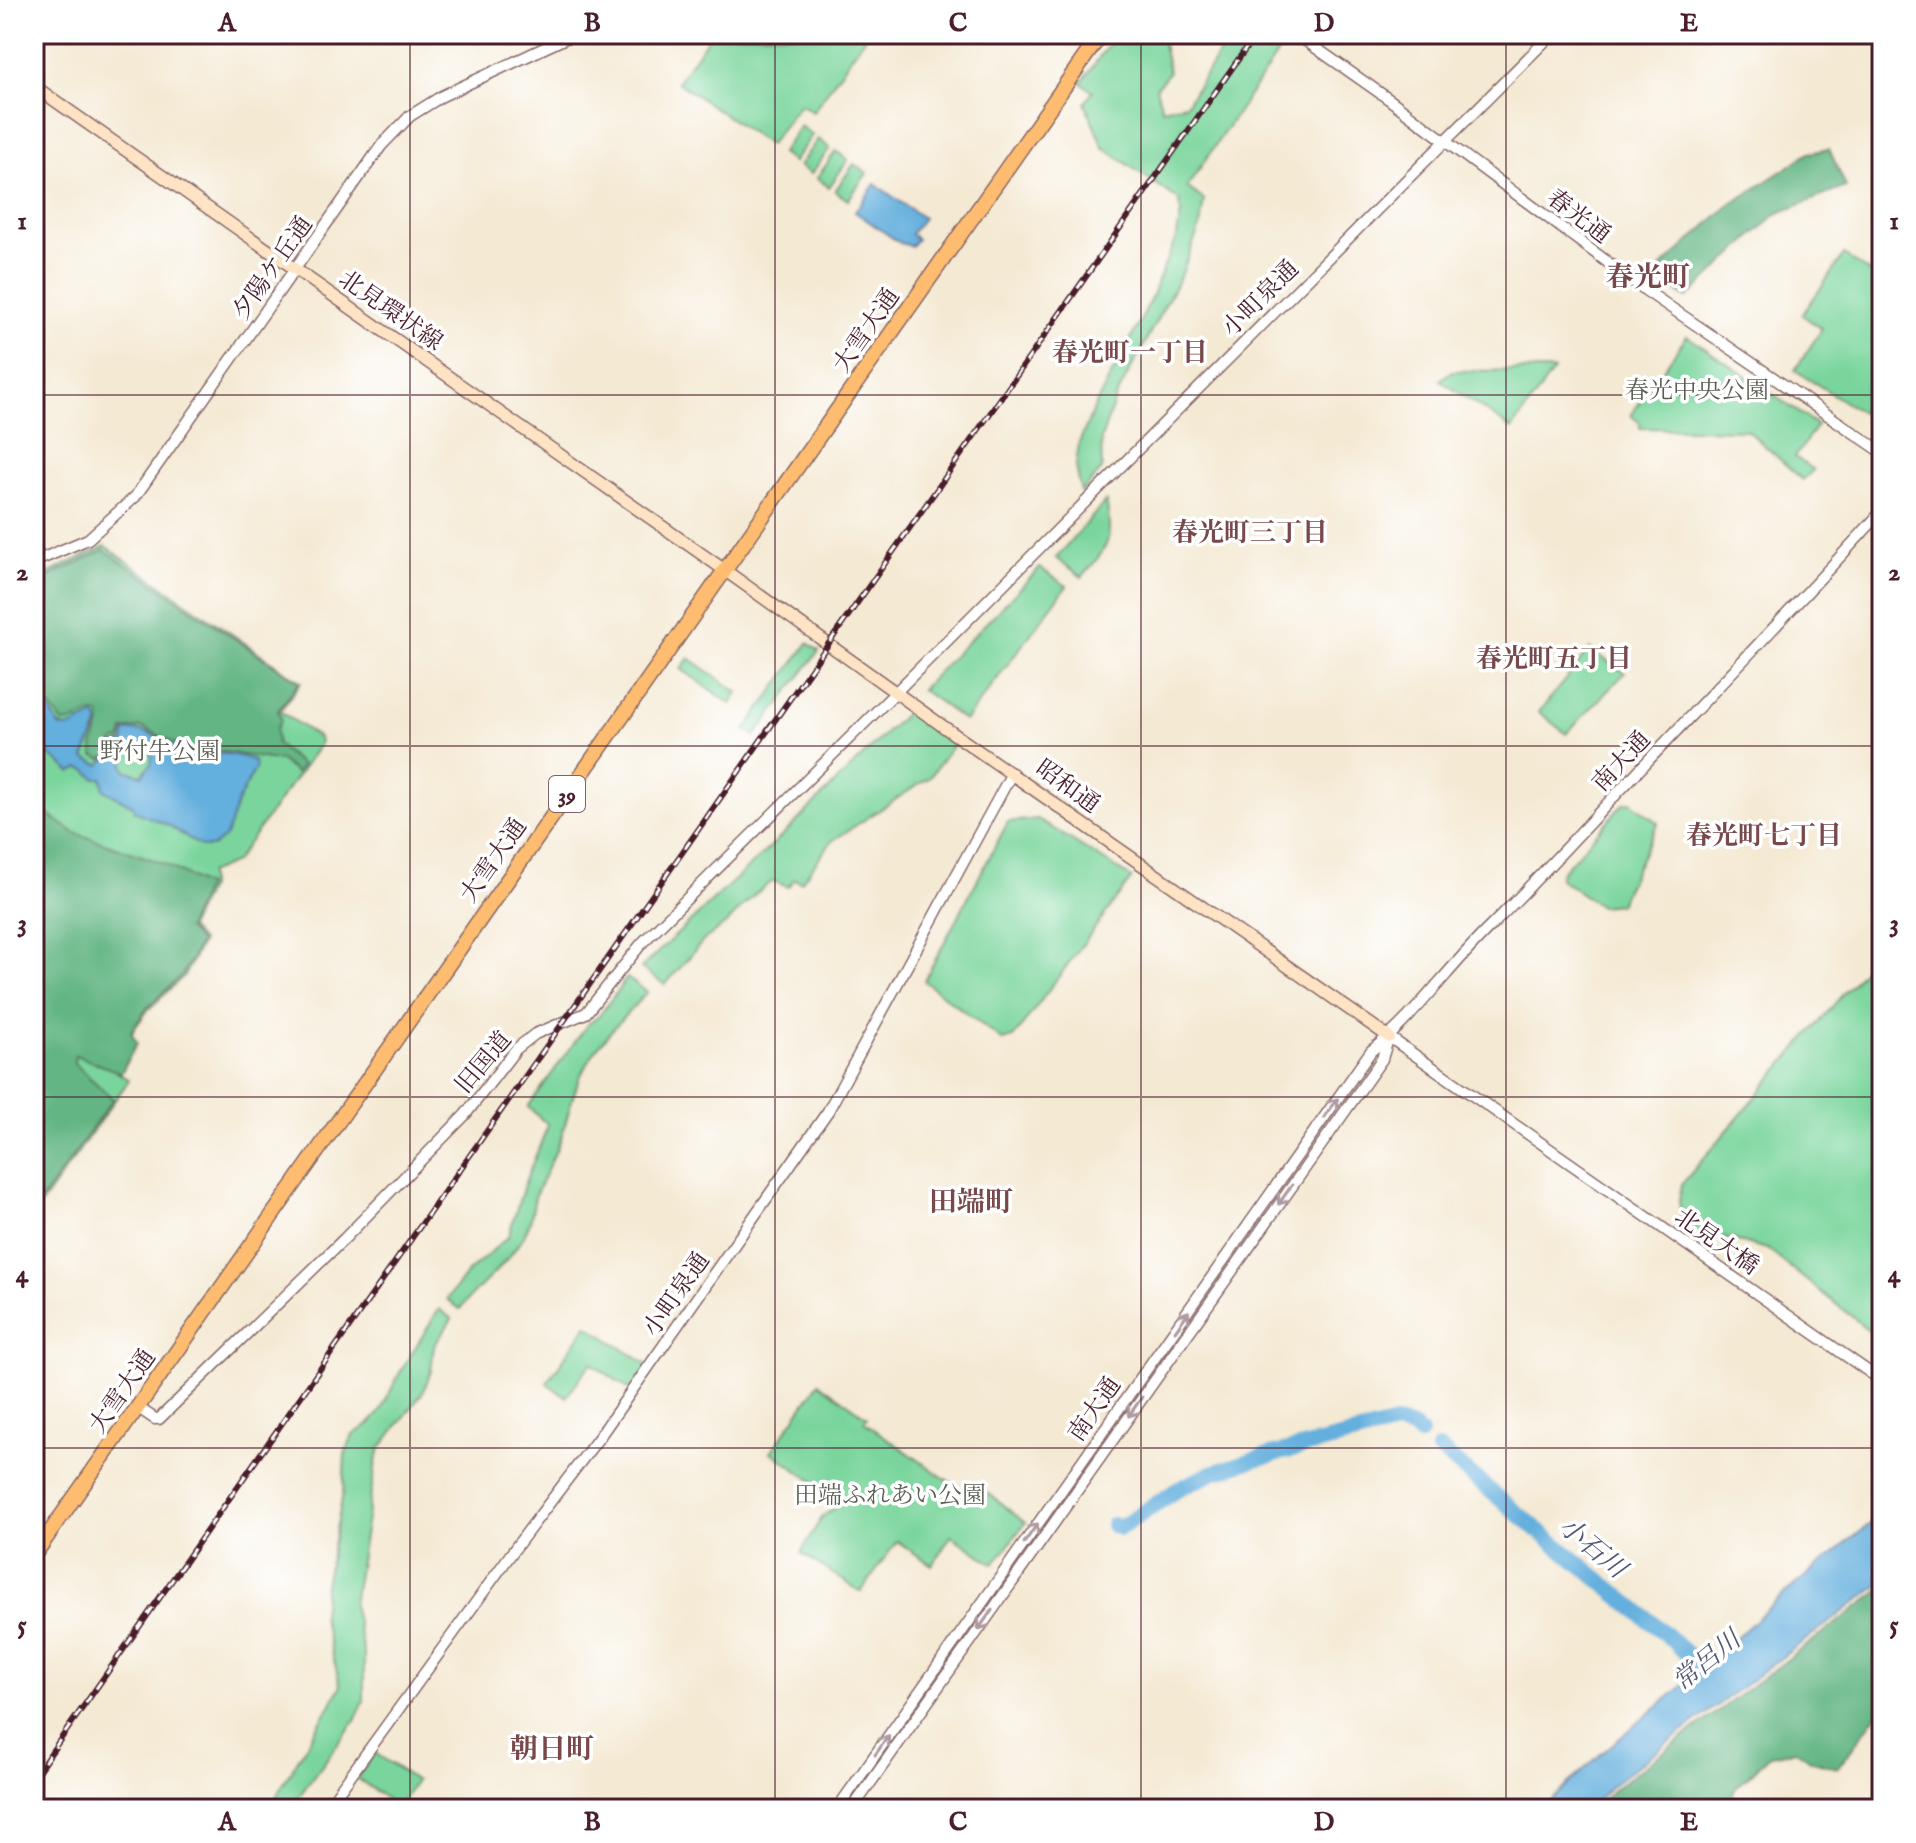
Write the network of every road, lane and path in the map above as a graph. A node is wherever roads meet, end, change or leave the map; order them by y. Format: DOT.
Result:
graph roads {
  1 [pos="574,34"];
  2 [pos="1101,34"];
  3 [pos="1296,34"];
  4 [pos="1552,34"];
  5 [pos="34,86"];
  6 [pos="1445,141"];
  7 [pos="296,270"];
  8 [pos="1882,452"];
  9 [pos="1882,511"];
  10 [pos="34,562"];
  11 [pos="723,569"];
  12 [pos="896,692"];
  13 [pos="1012,773"];
  14 [pos="1389,1037"];
  15 [pos="1882,1381"];
  16 [pos="137,1407"];
  17 [pos="34,1555"];
  18 [pos="326,1809"];
  19 [pos="837,1809"];
  20 [pos="852,1809"];
  1 -- 7 [label="street, 夕陽ケ丘通"];
  2 -- 11 [label="highway, 大雪大通 / 39"];
  3 -- 6 [label="street, 春光通"];
  4 -- 6 [label="street, 小町泉通"];
  5 -- 7 [label="main road, 北見環状線"];
  6 -- 8 [label="street, 春光通"];
  6 -- 12 [label="street, 小町泉通"];
  7 -- 10 [label="street, 夕陽ケ丘通"];
  7 -- 11 [label="main road, 北見環状線"];
  9 -- 14 [label="street, 南大通"];
  11 -- 12 [label="main road, 昭和通"];
  11 -- 16 [label="highway, 大雪大通 / 39"];
  12 -- 13 [label="main road, 昭和通"];
  12 -- 16 [label="street, 旧国道"];
  13 -- 14 [label="main road, 昭和通"];
  13 -- 18 [label="street, 小町泉通"];
  14 -- 15 [label="street, 北見大橋"];
  19 -- 14 [label="street, 南大通, one-way"];
  14 -- 20 [label="street, 南大通, one-way"];
  16 -- 17 [label="highway, 大雪大通 / 39"];
}
